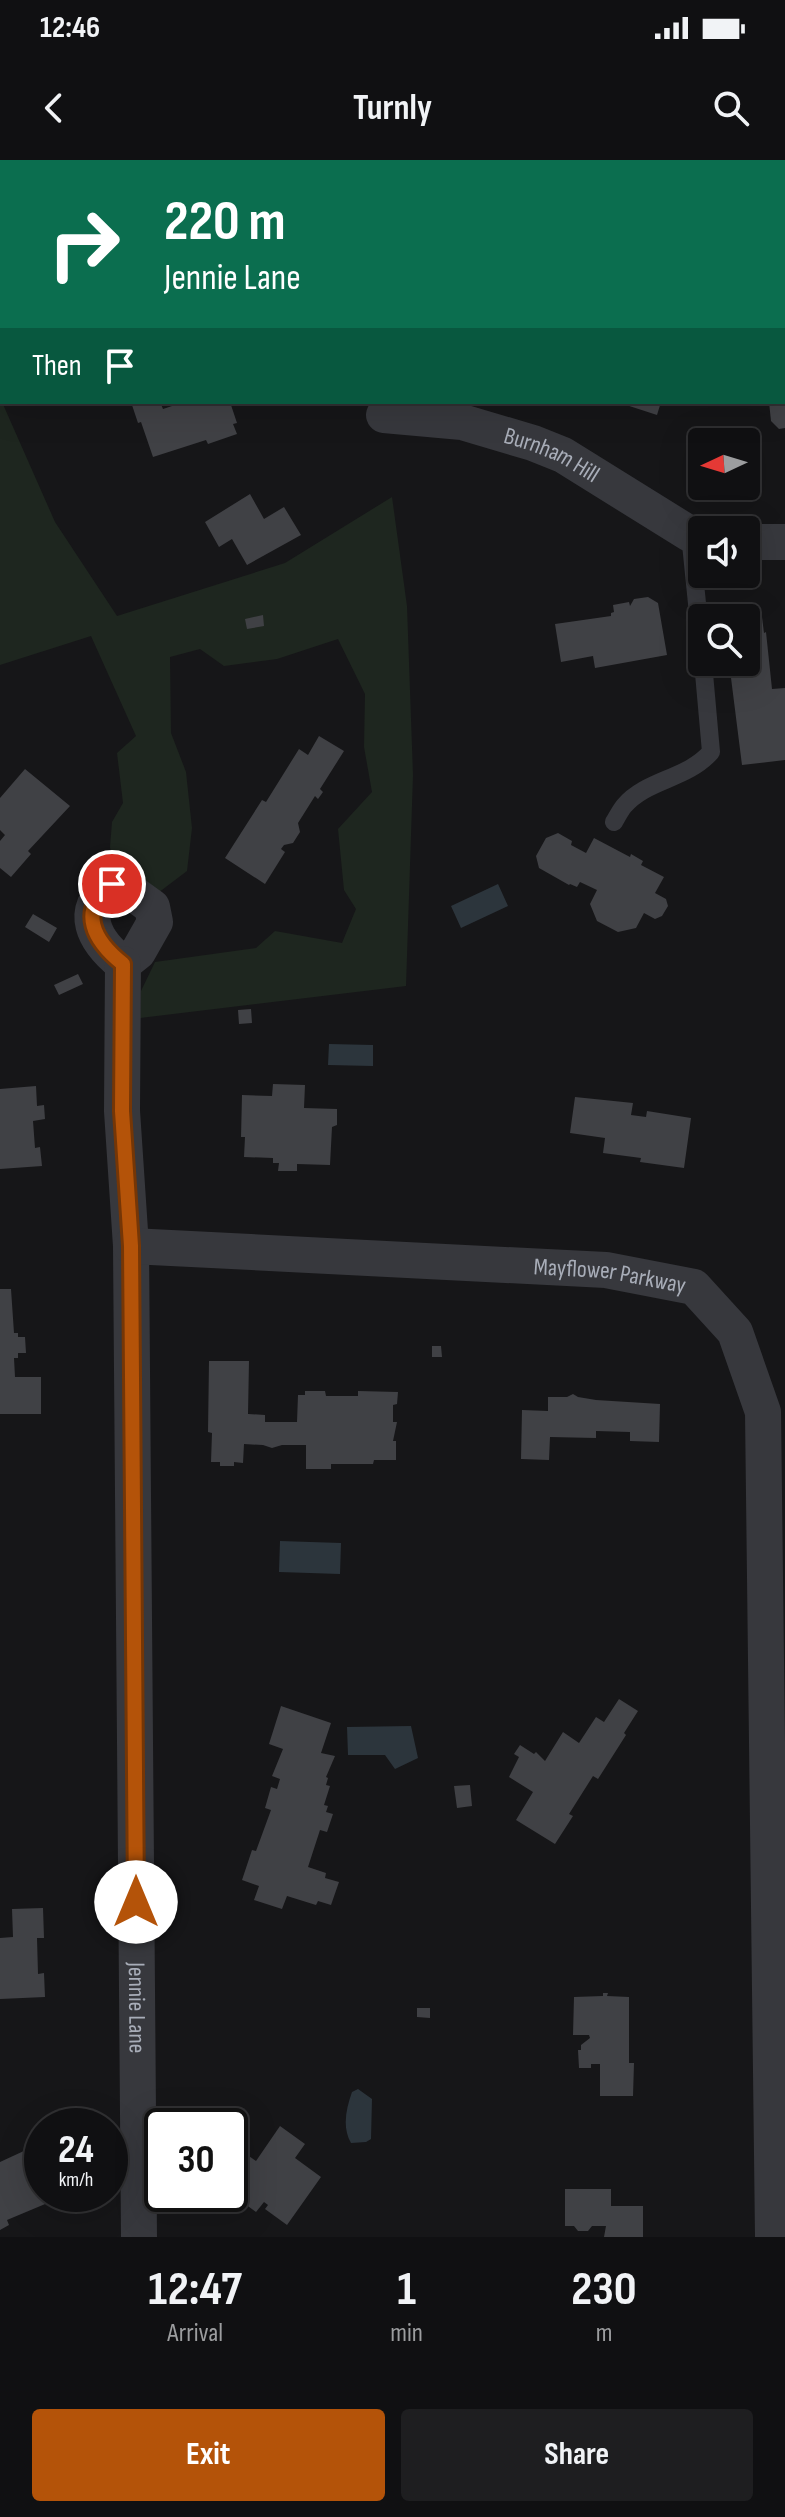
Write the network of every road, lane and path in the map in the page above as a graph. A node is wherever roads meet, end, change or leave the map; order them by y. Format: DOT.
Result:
graph roads {
  1 [pos="384,415"];
  2 [pos="688,530"];
  3 [pos="760,542"];
  4 [pos="785,542"];
  5 [pos="704,676"];
  6 [pos="614,822"];
  7 [pos="123,964"];
  8 [pos="131,1246"];
  9 [pos="778,1971"];
  10 [pos="778,2032"];
  11 [pos="139,2237"];
  12 [pos="773,2237"];
  1 -- 2 [label="street, Burnham Hill"];
  3 -- 4 [label="street"];
  5 -- 6 [label="lane"];
  7 -- 8 [label="street, Jennie Lane"];
  8 -- 9 [label="street, Mayflower Parkway"];
  8 -- 11 [label="street, Jennie Lane"];
  9 -- 10 [label="street, Mayflower Parkway"];
  10 -- 12 [label="street, Mayflower Parkway"];
}
